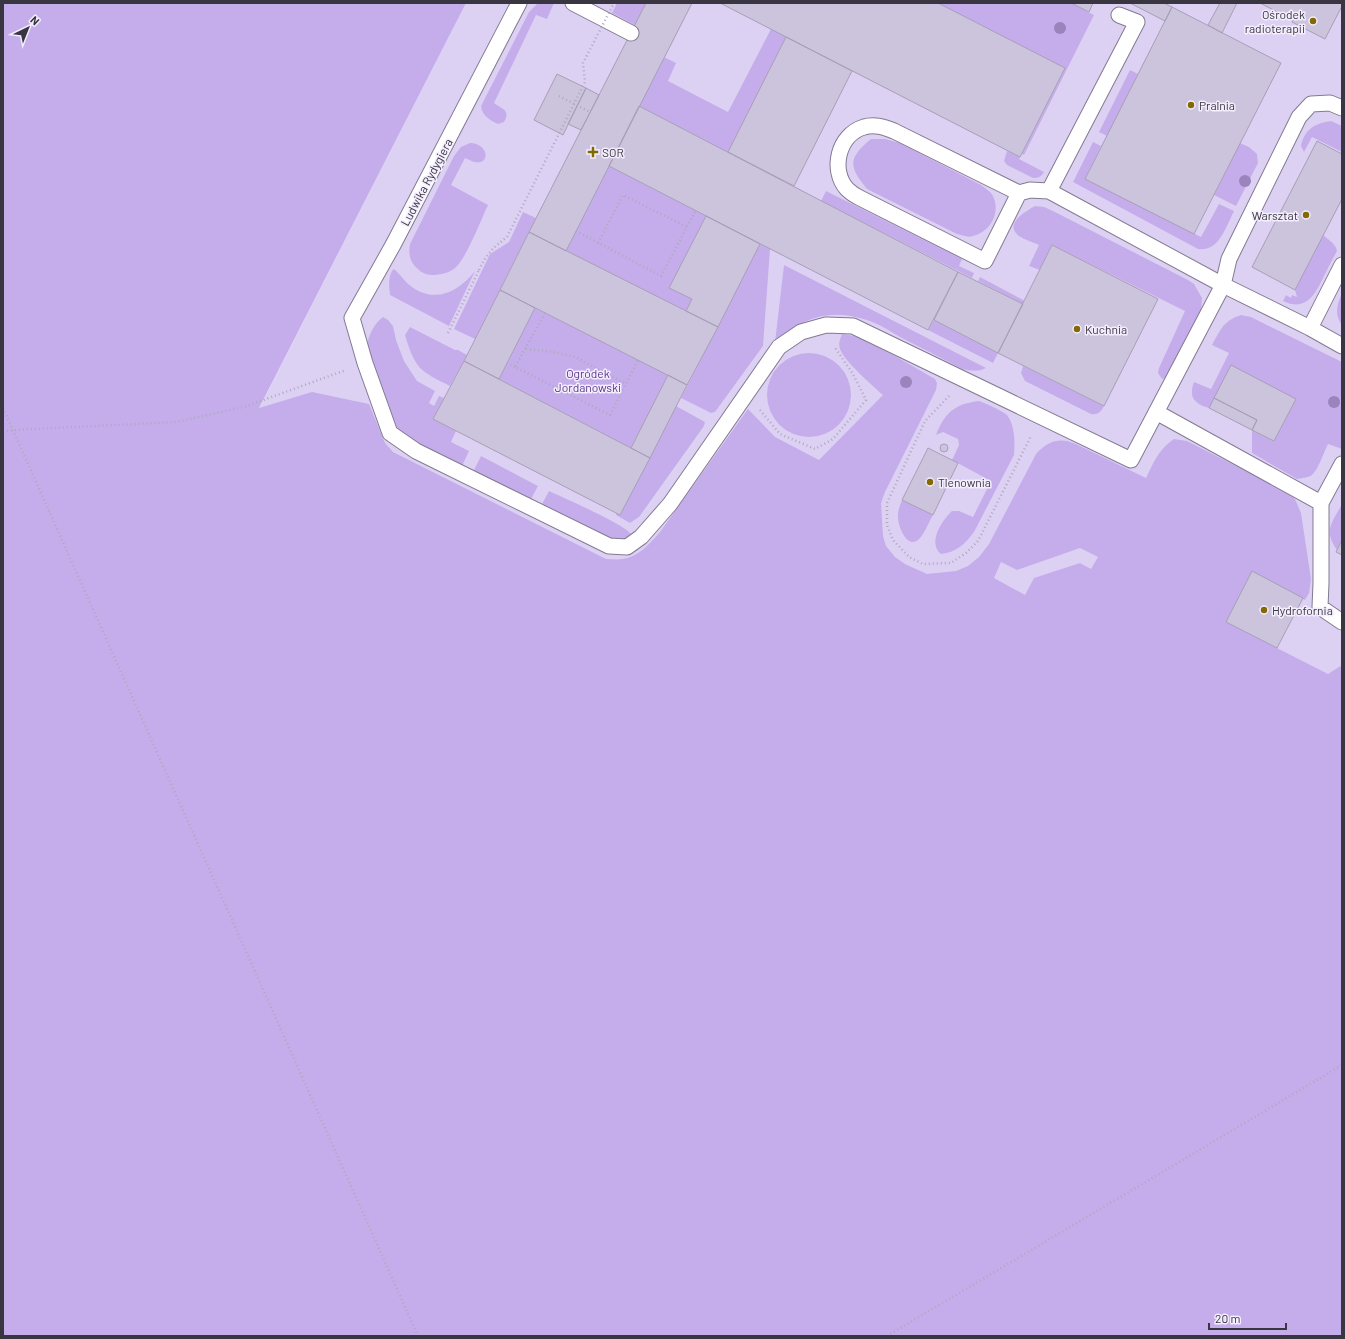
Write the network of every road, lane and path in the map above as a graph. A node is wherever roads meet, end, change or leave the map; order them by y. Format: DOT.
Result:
graph roads {
  1 [pos="519,3"];
  2 [pos="573,3"];
  3 [pos="614,3"];
  4 [pos="1119,15"];
  5 [pos="631,33"];
  6 [pos="559,96"];
  7 [pos="574,104"];
  8 [pos="1342,108"];
  9 [pos="590,112"];
  10 [pos="1049,191"];
  11 [pos="1019,193"];
  12 [pos="696,210"];
  13 [pos="687,227"];
  14 [pos="576,231"];
  15 [pos="598,243"];
  16 [pos="1342,265"];
  17 [pos="1223,285"];
  18 [pos="545,313"];
  19 [pos="826,325"];
  20 [pos="1310,328"];
  21 [pos="448,333"];
  22 [pos="1342,346"];
  23 [pos="525,349"];
  24 [pos="638,360"];
  25 [pos="365,363"];
  26 [pos="507,363"];
  27 [pos="516,367"];
  28 [pos="972,383"];
  29 [pos="626,384"];
  30 [pos="747,394"];
  31 [pos="3,408"];
  32 [pos="1156,412"];
  33 [pos="1040,416"];
  34 [pos="13,430"];
  35 [pos="3,432"];
  36 [pos="1342,464"];
  37 [pos="1321,503"];
  38 [pos="1342,622"];
  39 [pos="1342,1065"];
  40 [pos="418,1336"];
  41 [pos="887,1336"];
  1 -- 25 [label="lane, Ludwika Rydygiera"];
  2 -- 5 [label="lane"];
  3 -- 7 [label="path, bridge"];
  4 -- 10 [label="lane"];
  6 -- 7 [label="path"];
  7 -- 9 [label="path"];
  7 -- 21 [label="path, bridge"];
  8 -- 17 [label="lane"];
  10 -- 11 [label="lane"];
  10 -- 17 [label="lane"];
  11 -- 11 [label="lane"];
  12 -- 13 [label="path"];
  13 -- 15 [label="path"];
  13 -- 15 [label="path"];
  14 -- 15 [label="path"];
  16 -- 20 [label="lane"];
  17 -- 20 [label="lane"];
  17 -- 32 [label="lane"];
  18 -- 23 [label="path"];
  19 -- 28 [label="lane"];
  19 -- 30 [label="lane"];
  19 -- 30 [label="path"];
  20 -- 22 [label="lane"];
  23 -- 27 [label="path"];
  23 -- 29 [label="path"];
  24 -- 29 [label="path"];
  25 -- 30 [label="lane, Ludwika Rydygiera"];
  25 -- 34 [label="path"];
  26 -- 27 [label="path"];
  27 -- 29 [label="path"];
  28 -- 33 [label="lane"];
  28 -- 33 [label="path"];
  31 -- 34 [label="path"];
  32 -- 33 [label="lane"];
  32 -- 37 [label="lane"];
  34 -- 35 [label="path"];
  34 -- 40 [label="path"];
  36 -- 37 [label="lane"];
  37 -- 38 [label="lane"];
  39 -- 41 [label="path"];
}
